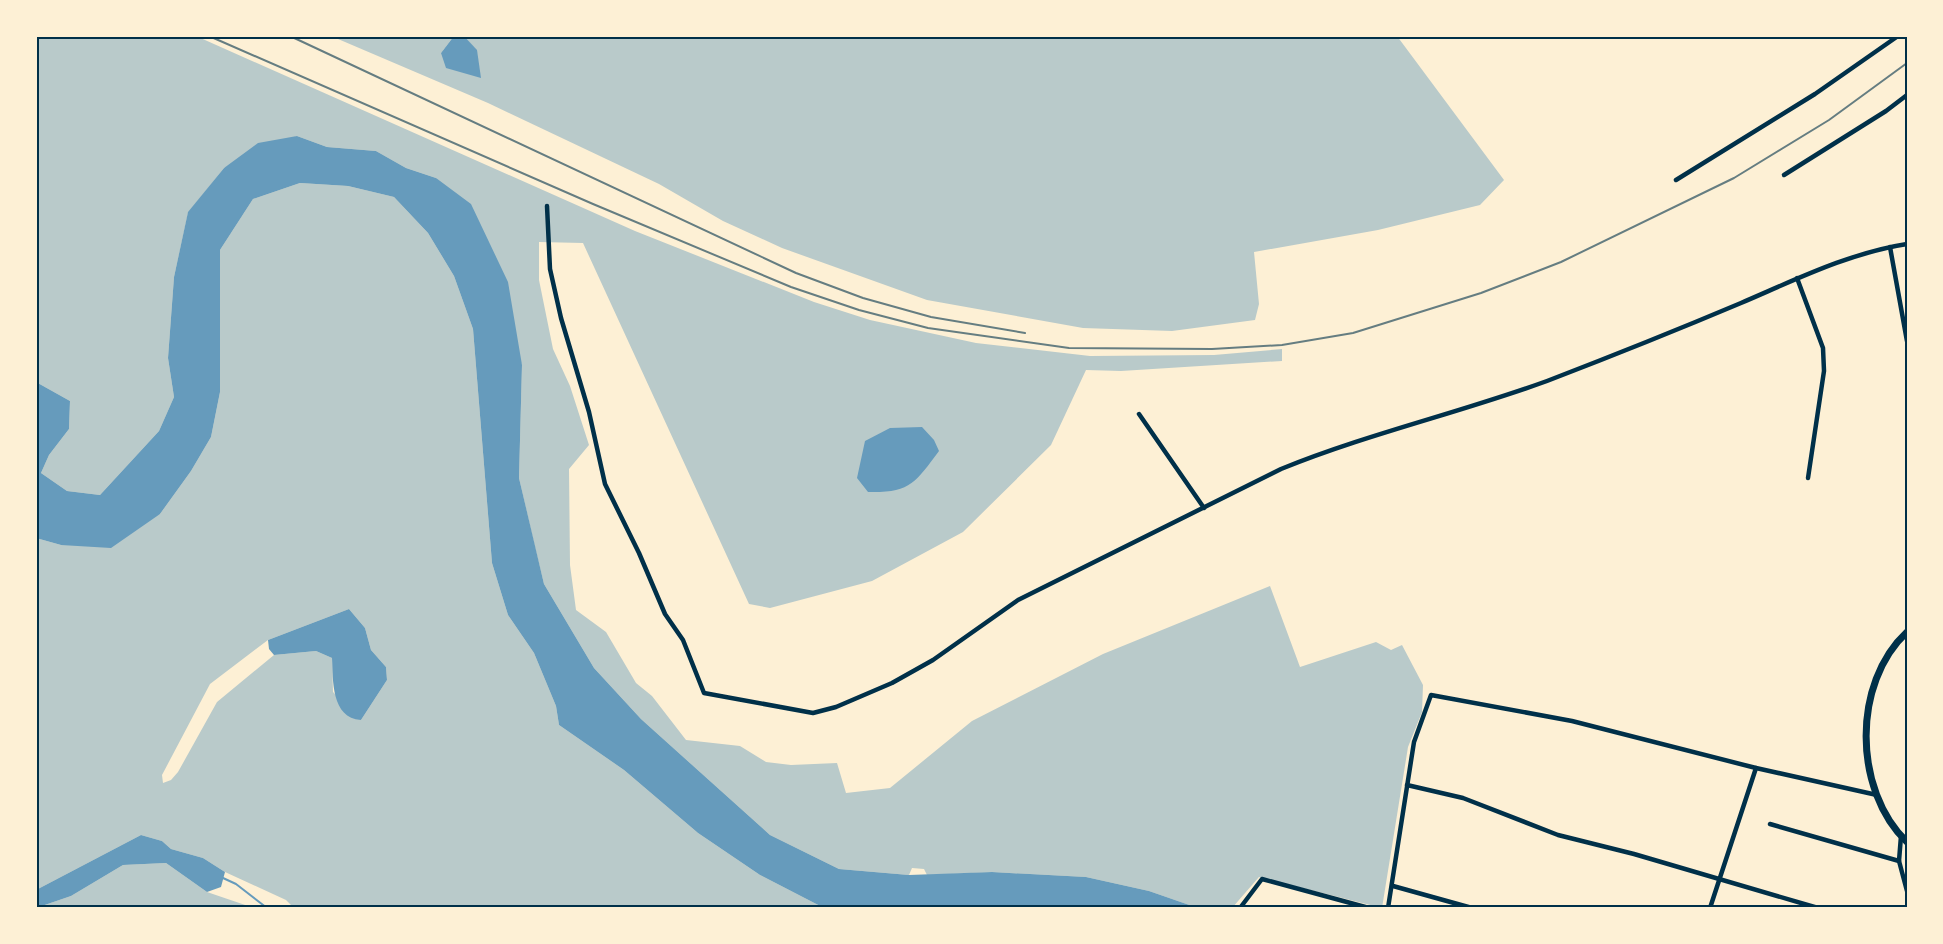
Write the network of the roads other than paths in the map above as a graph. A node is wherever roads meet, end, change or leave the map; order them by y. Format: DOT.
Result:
graph roads {
  1 [pos="1898,36"];
  2 [pos="1907,95"];
  3 [pos="1784,175"];
  4 [pos="1676,180"];
  5 [pos="546,206"];
  6 [pos="1907,244"];
  7 [pos="1890,247"];
  8 [pos="1797,278"];
  9 [pos="1907,341"];
  10 [pos="1139,414"];
  11 [pos="1808,478"];
  12 [pos="1204,508"];
  13 [pos="1907,632"];
  14 [pos="1756,768"];
  15 [pos="1407,785"];
  16 [pos="1877,795"];
  17 [pos="1770,824"];
  18 [pos="1901,836"];
  19 [pos="1907,842"];
  20 [pos="1899,861"];
  21 [pos="1720,878"];
  22 [pos="1393,886"];
  23 [pos="1907,891"];
  24 [pos="1240,908"];
  25 [pos="1369,908"];
  26 [pos="1388,908"];
  27 [pos="1472,908"];
  28 [pos="1710,908"];
  29 [pos="1818,908"];
  1 -- 4 [label="street"];
  2 -- 3 [label="street"];
  5 -- 12 [label="street"];
  6 -- 7 [label="street"];
  7 -- 8 [label="street"];
  7 -- 9 [label="street"];
  8 -- 11 [label="street"];
  8 -- 12 [label="street"];
  10 -- 12 [label="street"];
  13 -- 16 [label="main road"];
  14 -- 15 [label="street"];
  14 -- 16 [label="street"];
  14 -- 21 [label="street"];
  15 -- 21 [label="street"];
  15 -- 22 [label="street"];
  16 -- 18 [label="main road"];
  17 -- 20 [label="street"];
  18 -- 19 [label="main road"];
  18 -- 20 [label="street"];
  20 -- 23 [label="street"];
  21 -- 28 [label="street"];
  21 -- 29 [label="street"];
  22 -- 26 [label="street"];
  22 -- 27 [label="street"];
  24 -- 25 [label="street"];
}
